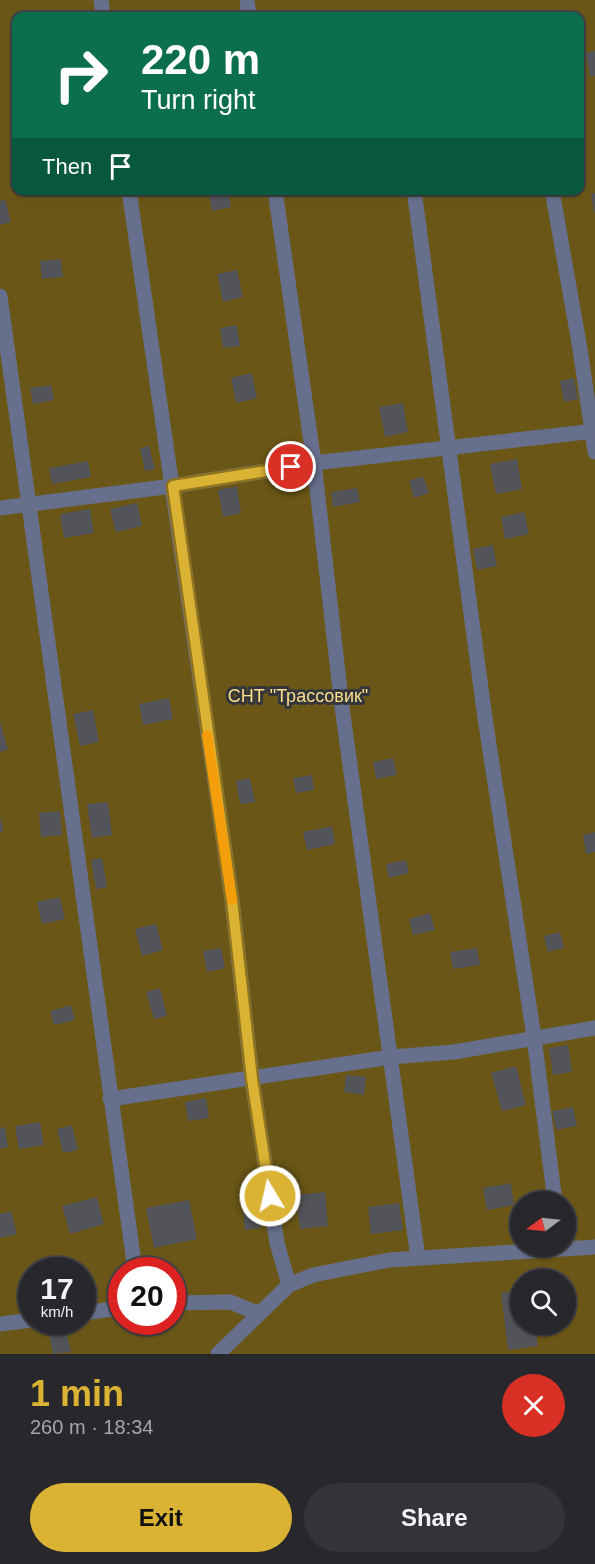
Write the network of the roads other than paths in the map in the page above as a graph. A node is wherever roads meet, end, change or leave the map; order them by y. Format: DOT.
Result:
graph roads {
  1 [pos="130,195"];
  2 [pos="276,195"];
  3 [pos="415,195"];
  4 [pos="553,195"];
  5 [pos="0,296"];
  6 [pos="594,431"];
  7 [pos="450,449"];
  8 [pos="595,452"];
  9 [pos="314,463"];
  10 [pos="173,486"];
  11 [pos="28,506"];
  12 [pos="0,508"];
  13 [pos="595,1028"];
  14 [pos="534,1037"];
  15 [pos="391,1057"];
  16 [pos="252,1079"];
  17 [pos="110,1099"];
  18 [pos="554,1191"];
  19 [pos="595,1247"];
  20 [pos="576,1248"];
  21 [pos="510,1252"];
  22 [pos="133,1257"];
  23 [pos="418,1258"];
  24 [pos="289,1285"];
  25 [pos="186,1303"];
  26 [pos="258,1313"];
  27 [pos="18,1322"];
  28 [pos="0,1324"];
  29 [pos="218,1354"];
  1 -- 10 [label="street"];
  2 -- 9 [label="street"];
  3 -- 7 [label="street"];
  4 -- 6 [label="street"];
  5 -- 11 [label="street"];
  6 -- 7 [label="street"];
  6 -- 8 [label="street"];
  7 -- 9 [label="street"];
  7 -- 14 [label="street"];
  9 -- 10 [label="street"];
  9 -- 15 [label="street"];
  10 -- 11 [label="street"];
  10 -- 16 [label="street"];
  11 -- 12 [label="street"];
  11 -- 17 [label="street"];
  13 -- 14 [label="street"];
  14 -- 15 [label="street"];
  14 -- 18 [label="street"];
  15 -- 16 [label="street"];
  15 -- 23 [label="street"];
  16 -- 17 [label="street"];
  16 -- 24 [label="street"];
  17 -- 22 [label="street"];
  19 -- 20 [label="street"];
  21 -- 23 [label="street"];
  23 -- 24 [label="street"];
  24 -- 26 [label="street"];
  25 -- 26 [label="street"];
  26 -- 29 [label="street"];
  27 -- 28 [label="street"];
}
